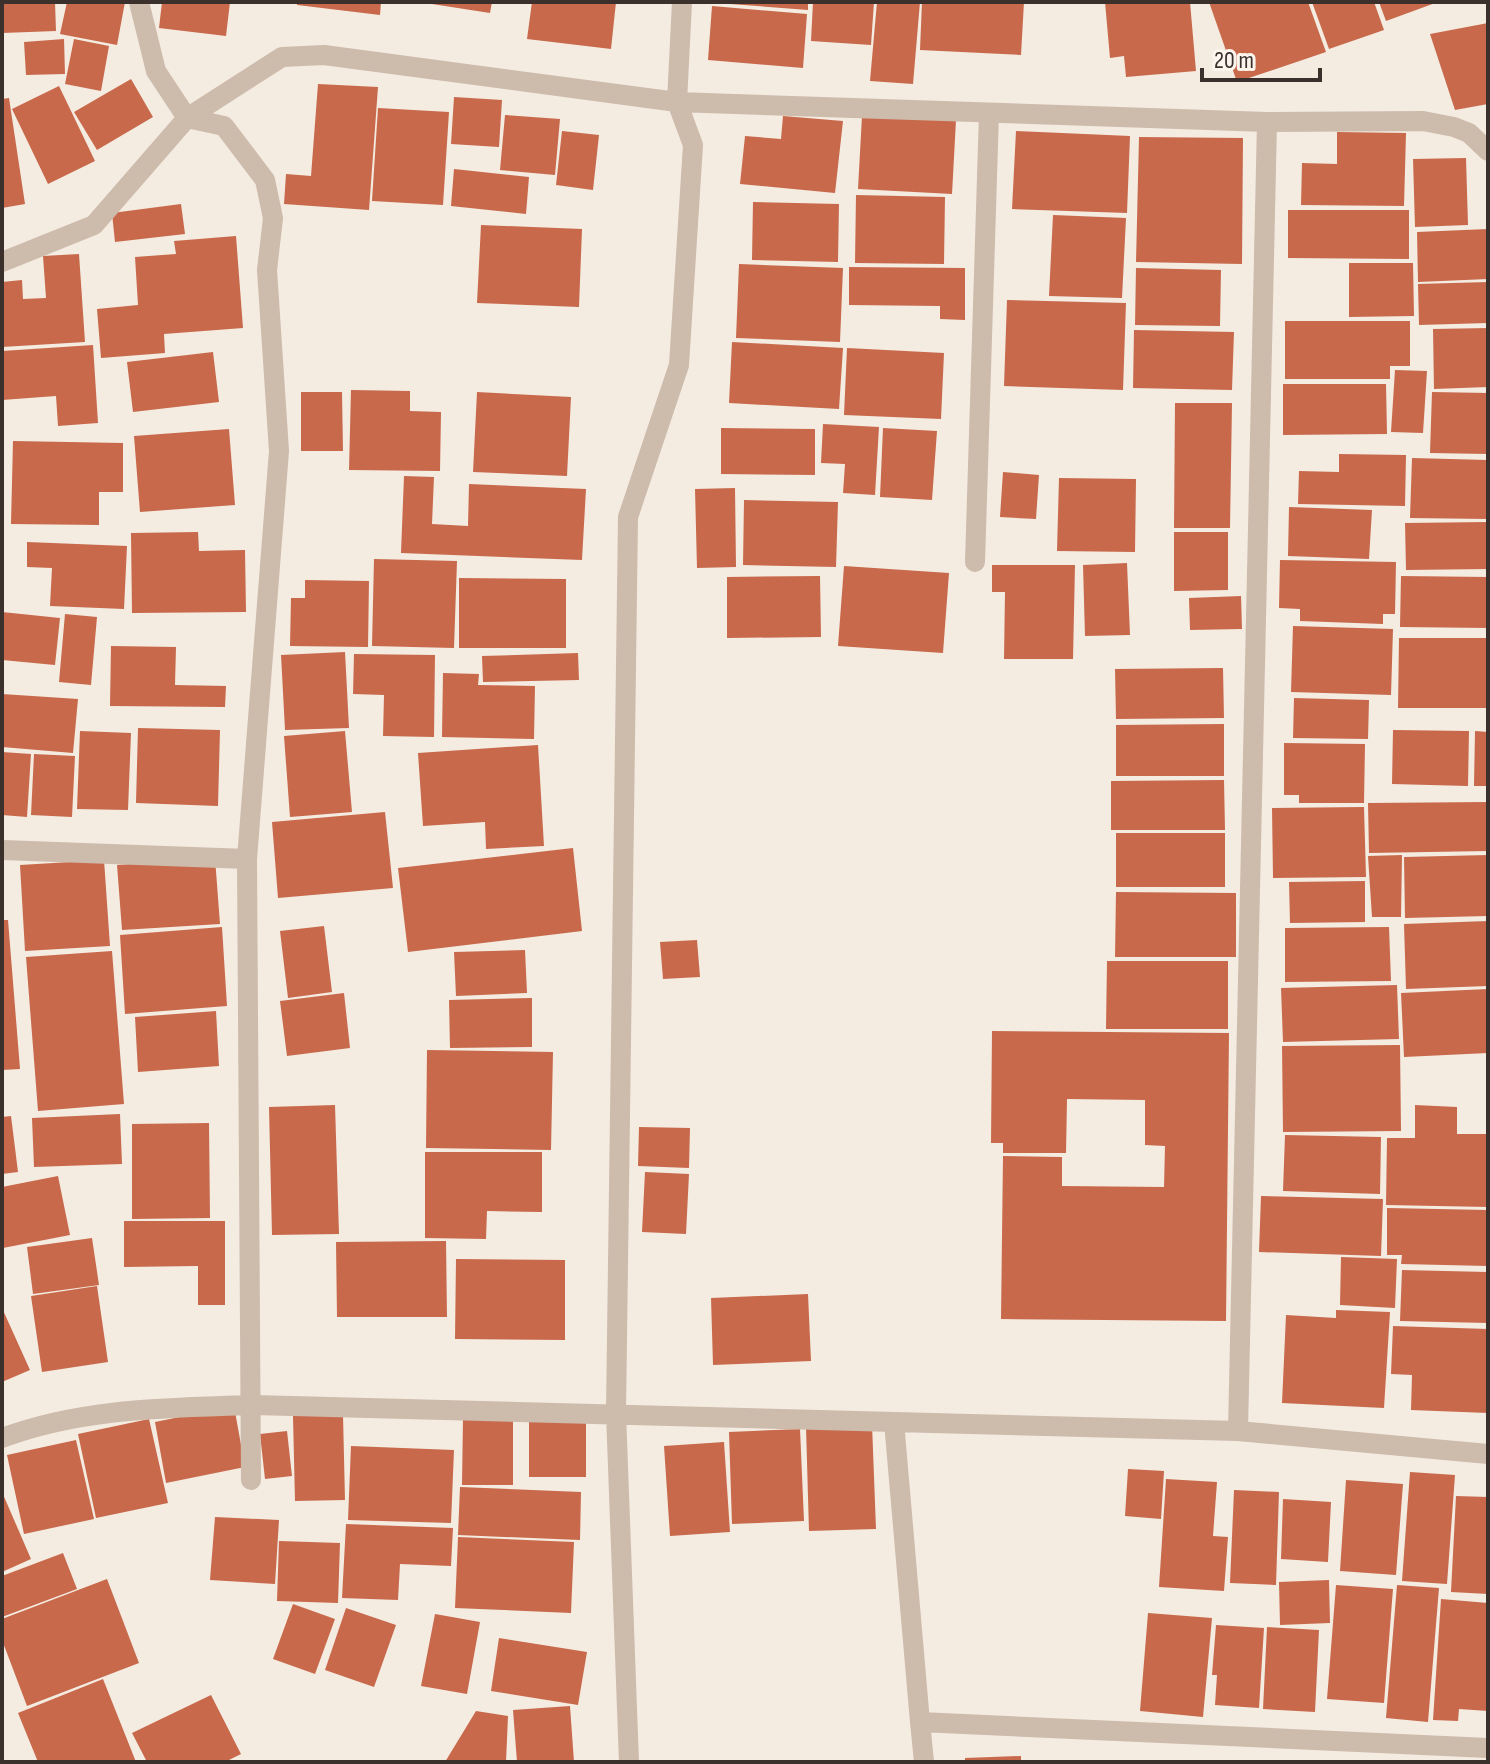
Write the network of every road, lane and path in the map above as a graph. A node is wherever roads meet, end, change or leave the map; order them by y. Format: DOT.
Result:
graph roads {
  1 [pos="139,2"];
  2 [pos="682,2"];
  3 [pos="677,102"];
  4 [pos="989,113"];
  5 [pos="187,118"];
  6 [pos="1267,122"];
  7 [pos="1488,151"];
  8 [pos="2,262"];
  9 [pos="975,562"];
  10 [pos="2,850"];
  11 [pos="247,859"];
  12 [pos="251,1405"];
  13 [pos="616,1413"];
  14 [pos="894,1422"];
  15 [pos="1238,1431"];
  16 [pos="2,1438"];
  17 [pos="1488,1454"];
  18 [pos="251,1480"];
  19 [pos="920,1722"];
  20 [pos="1488,1748"];
  21 [pos="629,1762"];
  22 [pos="924,1762"];
  1 -- 5 [label="street"];
  2 -- 3 [label="street"];
  3 -- 4 [label="street"];
  3 -- 5 [label="street"];
  3 -- 13 [label="street"];
  4 -- 6 [label="street"];
  4 -- 9 [label="street"];
  5 -- 8 [label="street"];
  5 -- 11 [label="street"];
  6 -- 7 [label="street"];
  6 -- 15 [label="street"];
  10 -- 11 [label="street"];
  11 -- 12 [label="street"];
  12 -- 13 [label="street"];
  12 -- 16 [label="street"];
  12 -- 18 [label="street"];
  13 -- 14 [label="street"];
  13 -- 21 [label="street"];
  14 -- 15 [label="street"];
  14 -- 19 [label="street"];
  15 -- 17 [label="street"];
  19 -- 20 [label="street"];
  19 -- 22 [label="street"];
}
